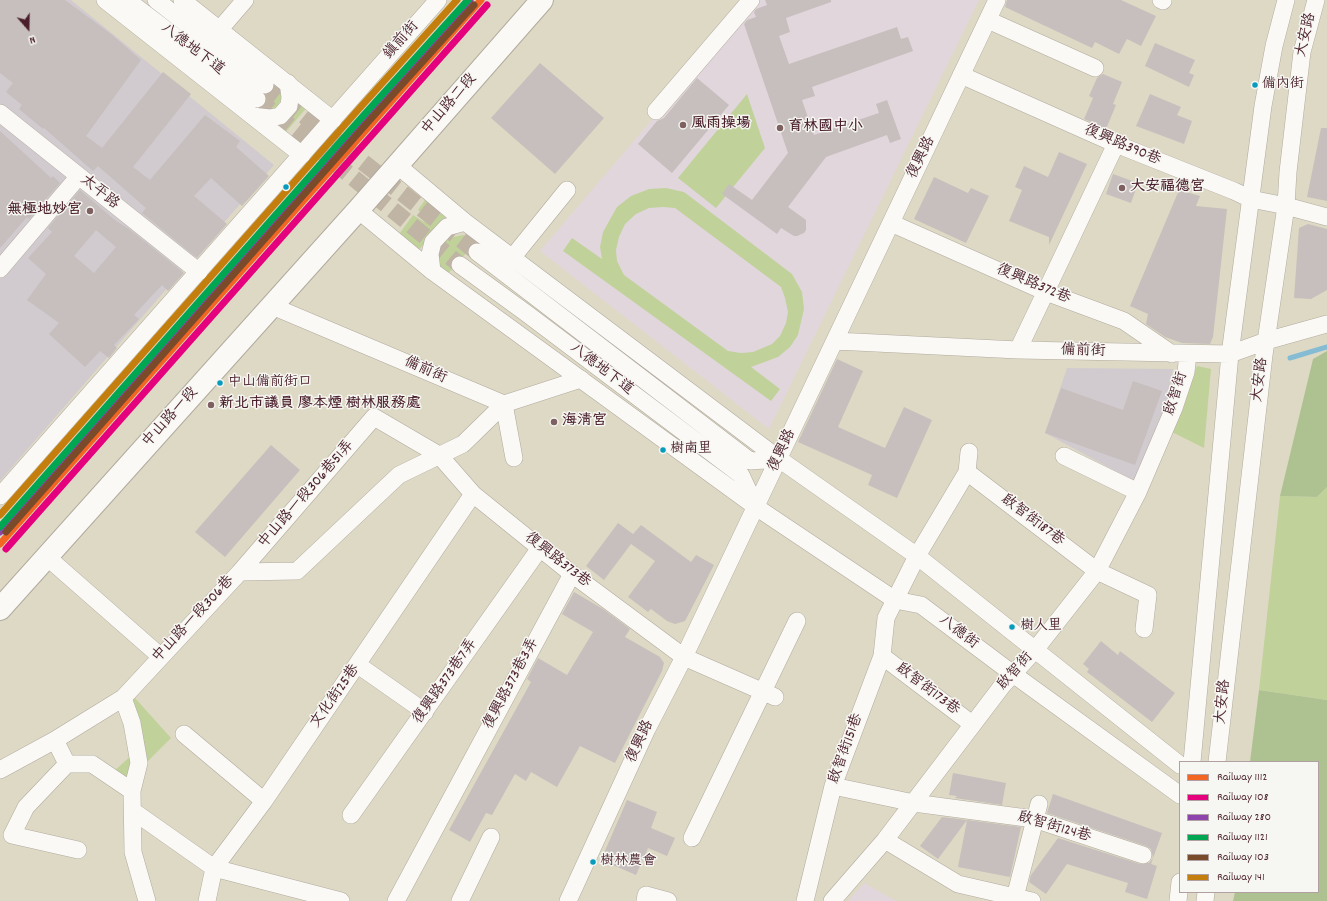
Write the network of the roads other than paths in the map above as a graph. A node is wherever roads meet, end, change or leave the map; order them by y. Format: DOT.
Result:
graph roads {
  1 [pos="105,0"];
  2 [pos="127,0"];
  3 [pos="156,0"];
  4 [pos="182,0"];
  5 [pos="246,0"];
  6 [pos="438,0"];
  7 [pos="542,0"];
  8 [pos="751,0"];
  9 [pos="997,0"];
  10 [pos="1286,0"];
  11 [pos="1316,0"];
  12 [pos="988,20"];
  13 [pos="220,29"];
  14 [pos="1095,68"];
  15 [pos="961,75"];
  16 [pos="288,84"];
  17 [pos="656,111"];
  18 [pos="0,113"];
  19 [pos="252,116"];
  20 [pos="333,120"];
  21 [pos="1116,144"];
  22 [pos="302,155"];
  23 [pos="397,165"];
  24 [pos="79,176"];
  25 [pos="567,190"];
  26 [pos="1251,199"];
  27 [pos="1286,206"];
  28 [pos="358,210"];
  29 [pos="1327,217"];
  30 [pos="465,222"];
  31 [pos="891,223"];
  32 [pos="477,252"];
  33 [pos="512,258"];
  34 [pos="460,265"];
  35 [pos="0,269"];
  36 [pos="432,271"];
  37 [pos="199,272"];
  38 [pos="1046,292"];
  39 [pos="272,306"];
  40 [pos="1327,324"];
  41 [pos="835,341"];
  42 [pos="1266,341"];
  43 [pos="1018,350"];
  44 [pos="1180,354"];
  45 [pos="1230,354"];
  46 [pos="581,379"];
  47 [pos="504,404"];
  48 [pos="374,418"];
  49 [pos="968,452"];
  50 [pos="439,455"];
  51 [pos="1064,456"];
  52 [pos="514,458"];
  53 [pos="779,459"];
  54 [pos="967,472"];
  55 [pos="1138,492"];
  56 [pos="473,494"];
  57 [pos="0,496"];
  58 [pos="756,507"];
  59 [pos="540,548"];
  60 [pos="918,556"];
  61 [pos="47,557"];
  62 [pos="1097,571"];
  63 [pos="240,572"];
  64 [pos="572,574"];
  65 [pos="895,600"];
  66 [pos="0,609"];
  67 [pos="797,621"];
  68 [pos="1144,629"];
  69 [pos="1035,650"];
  70 [pos="160,656"];
  71 [pos="882,656"];
  72 [pos="684,657"];
  73 [pos="358,665"];
  74 [pos="1013,674"];
  75 [pos="769,695"];
  76 [pos="123,698"];
  77 [pos="425,712"];
  78 [pos="972,724"];
  79 [pos="184,734"];
  80 [pos="55,740"];
  81 [pos="1192,761"];
  82 [pos="1218,761"];
  83 [pos="68,764"];
  84 [pos="1179,764"];
  85 [pos="0,770"];
  86 [pos="833,786"];
  87 [pos="132,791"];
  88 [pos="1179,794"];
  89 [pos="264,801"];
  90 [pos="914,803"];
  91 [pos="133,811"];
  92 [pos="1037,812"];
  93 [pos="352,815"];
  94 [pos="491,837"];
  95 [pos="692,838"];
  96 [pos="885,840"];
  97 [pos="78,850"];
  98 [pos="1143,856"];
  99 [pos="214,868"];
  100 [pos="1014,899"];
  101 [pos="147,901"];
  102 [pos="206,901"];
  103 [pos="341,901"];
  104 [pos="396,901"];
  105 [pos="460,901"];
  106 [pos="568,901"];
  107 [pos="645,901"];
  108 [pos="668,901"];
  109 [pos="805,901"];
  110 [pos="832,901"];
  111 [pos="1032,901"];
  1 -- 19 [label="street"];
  2 -- 3 [label="street, 八德地下道"];
  4 -- 13 [label="street"];
  5 -- 13 [label="street"];
  6 -- 20 [label="street, 鎮前街"];
  7 -- 23 [label="main road, 中山路二段"];
  8 -- 17 [label="street"];
  9 -- 12 [label="street, 復興路"];
  10 -- 26 [label="street, 大安路"];
  11 -- 27 [label="street, 大安路"];
  12 -- 14 [label="street"];
  12 -- 15 [label="street, 復興路"];
  13 -- 16 [label="street"];
  15 -- 21 [label="street, 復興路390巷"];
  15 -- 31 [label="street, 復興路"];
  16 -- 19 [label="street"];
  16 -- 20 [label="street"];
  18 -- 24 [label="street, 太平路"];
  19 -- 22 [label="street"];
  20 -- 22 [label="street, 鎮前街"];
  21 -- 26 [label="street, 復興路390巷"];
  21 -- 38 [label="street"];
  22 -- 37 [label="street, 鎮前街"];
  23 -- 28 [label="main road, 中山路二段"];
  23 -- 30 [label="street"];
  24 -- 35 [label="street"];
  24 -- 37 [label="street, 太平路"];
  25 -- 33 [label="street"];
  26 -- 27 [label="street, 復興路390巷"];
  26 -- 45 [label="street, 大安路"];
  27 -- 29 [label="street"];
  27 -- 42 [label="street, 大安路"];
  28 -- 36 [label="street, 八德街"];
  28 -- 39 [label="main road, 中山路一段"];
  30 -- 33 [label="street"];
  30 -- 36 [label="street"];
  31 -- 38 [label="street, 復興路372巷"];
  31 -- 41 [label="street, 復興路"];
  32 -- 53 [label="street, 八德地下道"];
  33 -- 53 [label="street"];
  34 -- 58 [label="street, 八德地下道"];
  36 -- 46 [label="street, 八德街"];
  37 -- 57 [label="street, 鎮前街"];
  38 -- 43 [label="street"];
  38 -- 44 [label="street, 復興路372巷"];
  39 -- 47 [label="street, 備前街"];
  39 -- 61 [label="main road, 中山路一段"];
  40 -- 42 [label="street, 備前街"];
  41 -- 43 [label="street, 備前街"];
  41 -- 53 [label="street, 復興路"];
  42 -- 45 [label="street, 備前街"];
  42 -- 82 [label="street, 大安路"];
  43 -- 44 [label="street, 備前街"];
  44 -- 45 [label="street, 備前街"];
  44 -- 55 [label="street, 啟智街"];
  45 -- 81 [label="street, 大安路"];
  46 -- 47 [label="street"];
  46 -- 58 [label="street, 八德街"];
  47 -- 50 [label="street, 中山路一段306巷"];
  47 -- 52 [label="street"];
  48 -- 50 [label="street, 復興路373巷"];
  48 -- 63 [label="street, 中山路一段306巷51弄"];
  49 -- 54 [label="street"];
  50 -- 56 [label="street, 復興路373巷"];
  50 -- 63 [label="street, 中山路一段306巷"];
  51 -- 55 [label="street"];
  53 -- 58 [label="street, 復興路"];
  53 -- 60 [label="street"];
  54 -- 60 [label="street, 啟智街151巷"];
  54 -- 62 [label="street, 啟智街187巷"];
  55 -- 62 [label="street, 啟智街"];
  56 -- 59 [label="street, 復興路373巷"];
  56 -- 73 [label="street, 文化街25巷"];
  58 -- 65 [label="street, 八德街"];
  58 -- 72 [label="street, 復興路"];
  59 -- 64 [label="street, 復興路373巷"];
  59 -- 77 [label="street, 復興路373巷7弄"];
  60 -- 65 [label="street, 啟智街151巷"];
  60 -- 69 [label="street"];
  61 -- 66 [label="main road, 中山路一段"];
  61 -- 70 [label="street"];
  62 -- 68 [label="street, 啟智街187巷"];
  62 -- 69 [label="street, 啟智街"];
  63 -- 70 [label="street, 中山路一段306巷"];
  64 -- 72 [label="street, 復興路373巷"];
  64 -- 104 [label="street, 復興路373巷3弄"];
  65 -- 71 [label="street, 啟智街151巷"];
  65 -- 74 [label="street, 八德街"];
  67 -- 75 [label="street"];
  69 -- 74 [label="street, 啟智街"];
  69 -- 84 [label="street"];
  70 -- 76 [label="street, 中山路一段306巷"];
  71 -- 78 [label="street, 啟智街173巷"];
  71 -- 86 [label="street, 啟智街151巷"];
  72 -- 75 [label="street, 復興路373巷"];
  72 -- 106 [label="street, 復興路"];
  73 -- 77 [label="street"];
  73 -- 89 [label="street, 文化街25巷"];
  74 -- 78 [label="street, 啟智街"];
  74 -- 88 [label="street, 八德街"];
  75 -- 95 [label="street"];
  76 -- 80 [label="street, 中山路一段306巷"];
  76 -- 87 [label="street"];
  77 -- 93 [label="street, 復興路373巷7弄"];
  78 -- 90 [label="street, 啟智街"];
  79 -- 89 [label="street"];
  80 -- 83 [label="street"];
  80 -- 85 [label="street, 中山路一段306巷"];
  83 -- 87 [label="street"];
  83 -- 97 [label="street"];
  86 -- 90 [label="street, 啟智街124巷"];
  86 -- 109 [label="street, 啟智街151巷"];
  87 -- 91 [label="street"];
  89 -- 99 [label="street, 文化街25巷"];
  90 -- 92 [label="street, 啟智街124巷"];
  90 -- 96 [label="street, 啟智街"];
  91 -- 99 [label="street"];
  91 -- 101 [label="street"];
  92 -- 98 [label="street, 啟智街124巷"];
  92 -- 100 [label="street"];
  94 -- 105 [label="street"];
  96 -- 100 [label="street"];
  96 -- 110 [label="street, 啟智街"];
  99 -- 102 [label="street, 文化街25巷"];
  99 -- 103 [label="street"];
  100 -- 111 [label="street"];
  107 -- 108 [label="street"];
}
